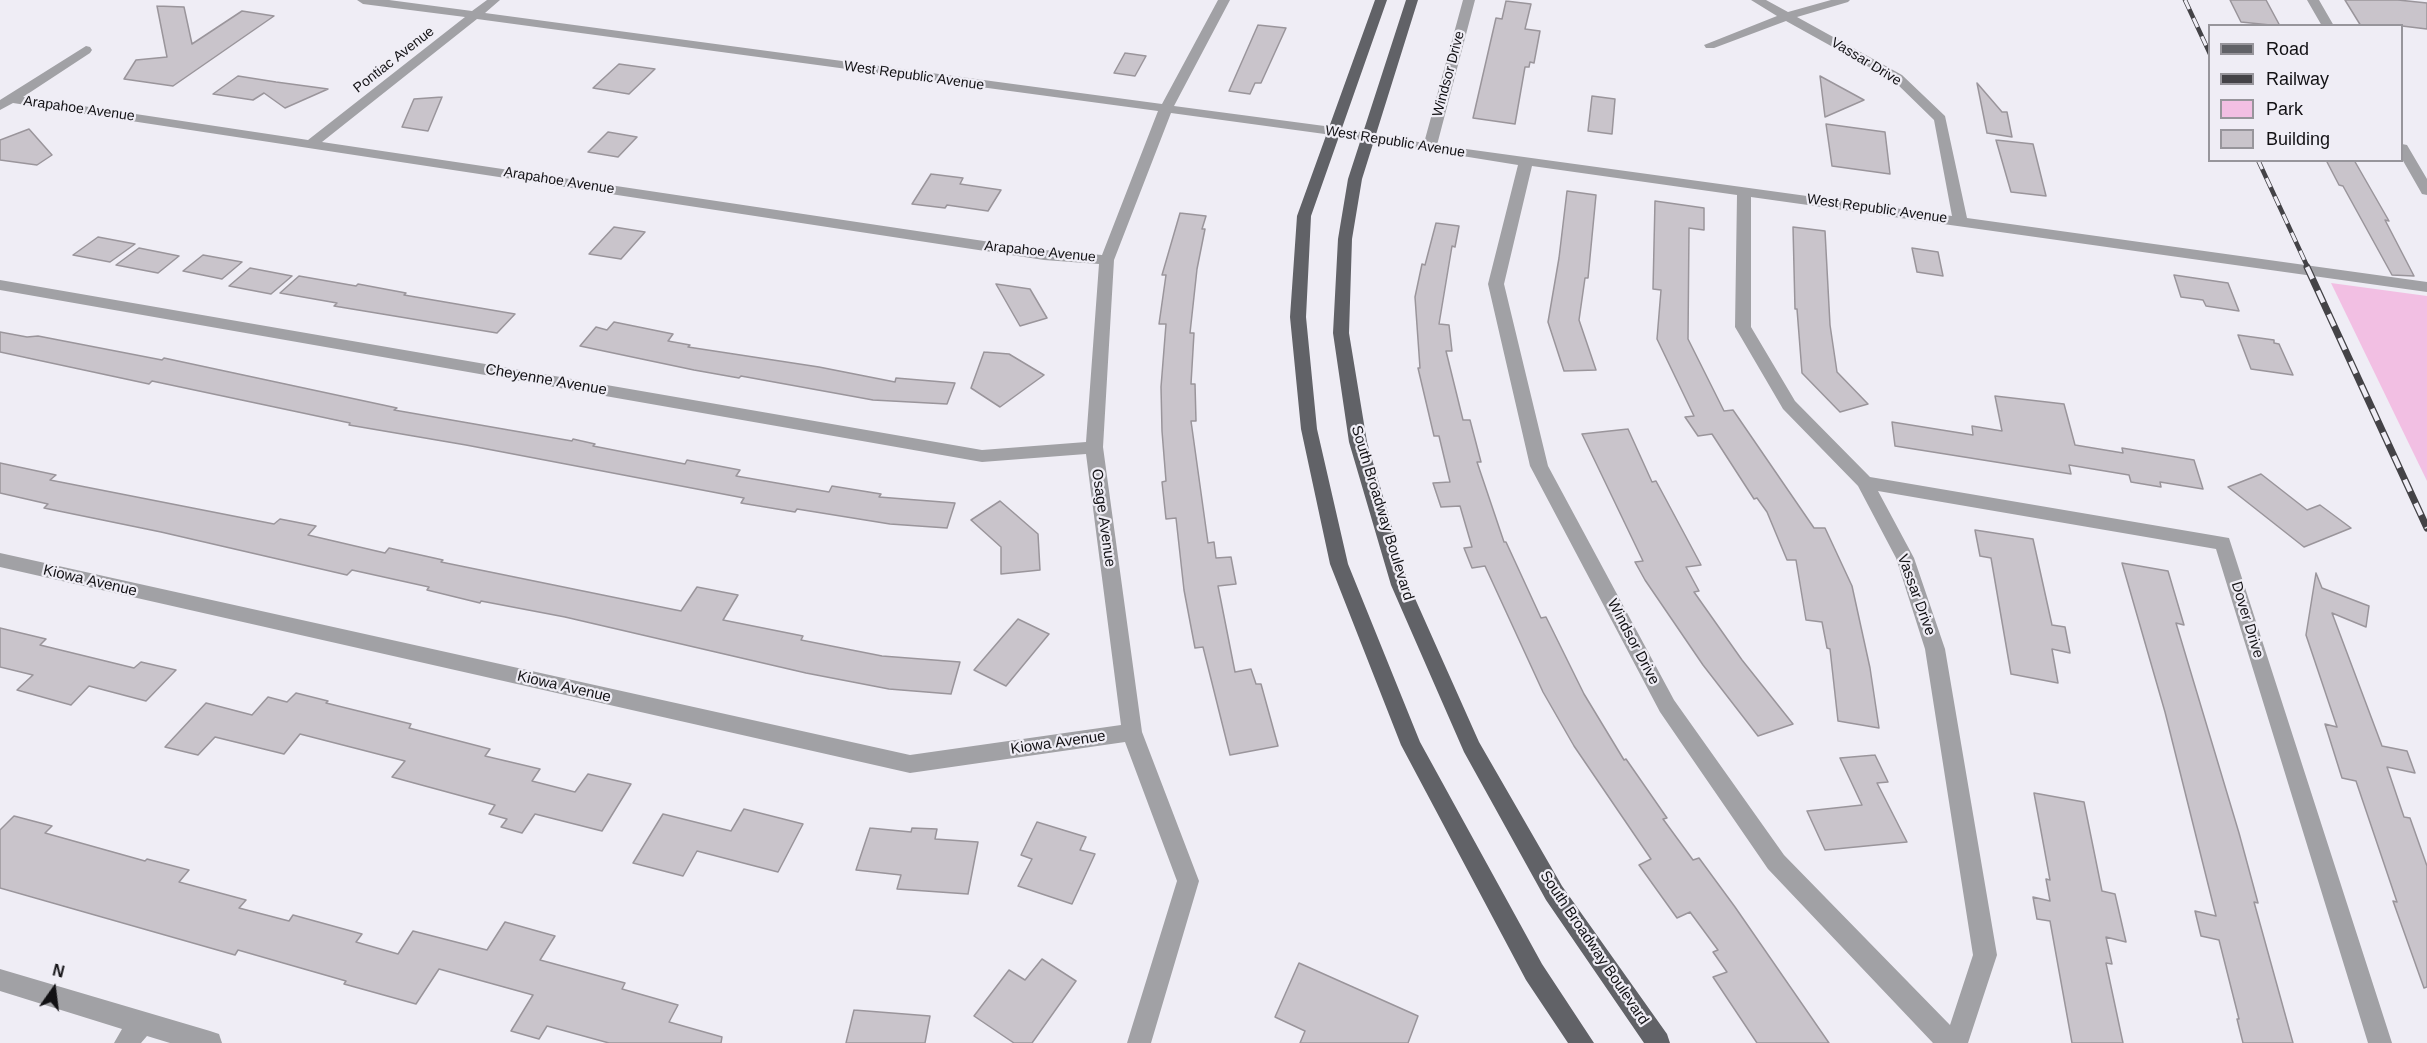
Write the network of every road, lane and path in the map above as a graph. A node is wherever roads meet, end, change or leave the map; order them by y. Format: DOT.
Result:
graph roads {
  1 [pos="363,0"];
  2 [pos="494,0"];
  3 [pos="1224,0"];
  4 [pos="1381,0"];
  5 [pos="1412,0"];
  6 [pos="1469,0"];
  7 [pos="1757,0"];
  8 [pos="1844,0"];
  9 [pos="2313,0"];
  10 [pos="474,16"];
  11 [pos="1787,16"];
  12 [pos="2327,24"];
  13 [pos="1710,45"];
  14 [pos="86,50"];
  15 [pos="6,102"];
  16 [pos="1165,111"];
  17 [pos="1332,132"];
  18 [pos="1368,137"];
  19 [pos="312,143"];
  20 [pos="1429,148"];
  21 [pos="2403,150"];
  22 [pos="1526,161"];
  23 [pos="2427,190"];
  24 [pos="1744,191"];
  25 [pos="1960,220"];
  26 [pos="1107,260"];
  27 [pos="0,285"];
  28 [pos="2427,287"];
  29 [pos="1094,447"];
  30 [pos="1865,482"];
  31 [pos="0,560"];
  32 [pos="1132,732"];
  33 [pos="0,980"];
  34 [pos="143,1022"];
  35 [pos="126,1043"];
  36 [pos="210,1043"];
  37 [pos="1139,1043"];
  38 [pos="1582,1043"];
  39 [pos="1658,1043"];
  40 [pos="1950,1043"];
  41 [pos="1956,1043"];
  42 [pos="2380,1043"];
  1 -- 10 [label="street, West Republic Avenue"];
  2 -- 10 [label="street, Pontiac Avenue"];
  3 -- 16 [label="street, Osage Avenue"];
  4 -- 17 [label="main road"];
  5 -- 18 [label="main road, South Broadway Boulevard"];
  6 -- 20 [label="street, Windsor Drive"];
  7 -- 11 [label="street, Vassar Drive"];
  8 -- 11 [label="street"];
  9 -- 12 [label="street"];
  10 -- 16 [label="street, West Republic Avenue"];
  10 -- 19 [label="street, Pontiac Avenue"];
  11 -- 13 [label="street"];
  11 -- 25 [label="street, Vassar Drive"];
  14 -- 15 [label="street"];
  15 -- 19 [label="street, Arapahoe Avenue"];
  16 -- 17 [label="street, West Republic Avenue"];
  16 -- 26 [label="street, Osage Avenue"];
  17 -- 18 [label="street, West Republic Avenue"];
  17 -- 38 [label="main road"];
  18 -- 20 [label="street, West Republic Avenue"];
  18 -- 39 [label="main road, South Broadway Boulevard"];
  19 -- 26 [label="street, Arapahoe Avenue"];
  20 -- 22 [label="street, West Republic Avenue"];
  21 -- 23 [label="street"];
  22 -- 24 [label="street, West Republic Avenue"];
  22 -- 40 [label="street, Windsor Drive"];
  24 -- 25 [label="street, West Republic Avenue"];
  24 -- 30 [label="street, Vassar Drive"];
  25 -- 28 [label="street, West Republic Avenue"];
  26 -- 29 [label="street, Osage Avenue"];
  27 -- 29 [label="street, Cheyenne Avenue"];
  29 -- 32 [label="street, Osage Avenue"];
  30 -- 41 [label="street, Vassar Drive"];
  30 -- 42 [label="street, Dover Drive"];
  31 -- 32 [label="street, Kiowa Avenue"];
  32 -- 37 [label="street, Osage Avenue"];
  33 -- 34 [label="street"];
  34 -- 35 [label="street"];
  34 -- 36 [label="street"];
}
